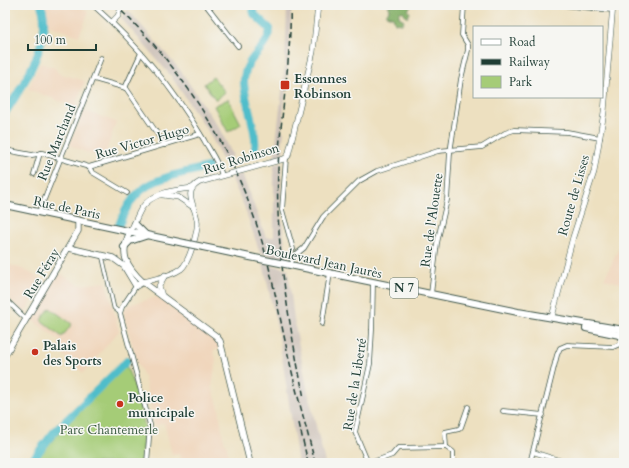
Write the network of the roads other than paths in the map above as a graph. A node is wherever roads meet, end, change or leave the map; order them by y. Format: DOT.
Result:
graph roads {
  1 [pos="93,5"];
  2 [pos="122,5"];
  3 [pos="206,5"];
  4 [pos="318,5"];
  5 [pos="464,5"];
  6 [pos="563,5"];
  7 [pos="612,7"];
  8 [pos="112,22"];
  9 [pos="238,46"];
  10 [pos="141,53"];
  11 [pos="101,58"];
  12 [pos="94,79"];
  13 [pos="124,88"];
  14 [pos="200,134"];
  15 [pos="600,138"];
  16 [pos="165,146"];
  17 [pos="5,150"];
  18 [pos="451,150"];
  19 [pos="40,154"];
  20 [pos="286,157"];
  21 [pos="60,159"];
  22 [pos="89,167"];
  23 [pos="34,174"];
  24 [pos="222,176"];
  25 [pos="192,188"];
  26 [pos="127,193"];
  27 [pos="158,196"];
  28 [pos="5,205"];
  29 [pos="193,207"];
  30 [pos="39,212"];
  31 [pos="78,221"];
  32 [pos="134,224"];
  33 [pos="128,231"];
  34 [pos="147,236"];
  35 [pos="124,247"];
  36 [pos="69,248"];
  37 [pos="293,249"];
  38 [pos="102,255"];
  39 [pos="124,255"];
  40 [pos="113,258"];
  41 [pos="290,265"];
  42 [pos="330,273"];
  43 [pos="165,275"];
  44 [pos="143,282"];
  45 [pos="373,282"];
  46 [pos="136,286"];
  47 [pos="431,294"];
  48 [pos="162,296"];
  49 [pos="5,299"];
  50 [pos="518,312"];
  51 [pos="120,313"];
  52 [pos="552,317"];
  53 [pos="26,319"];
  54 [pos="322,324"];
  55 [pos="623,334"];
  56 [pos="5,355"];
  57 [pos="468,407"];
  58 [pos="503,411"];
  59 [pos="543,415"];
  60 [pos="446,447"];
  61 [pos="533,452"];
  62 [pos="147,463"];
  63 [pos="250,463"];
  64 [pos="369,463"];
  65 [pos="453,463"];
  66 [pos="530,463"];
  67 [pos="568,463"];
  1 -- 8 [label="street"];
  2 -- 8 [label="street"];
  3 -- 9 [label="street"];
  4 -- 20 [label="street, Rue Robinson"];
  5 -- 18 [label="street, Rue de l'Alouette"];
  6 -- 7 [label="street"];
  7 -- 15 [label="street, Route de Lisses"];
  8 -- 10 [label="street"];
  10 -- 13 [label="street"];
  10 -- 14 [label="street"];
  11 -- 12 [label="street, Rue Marchand"];
  12 -- 13 [label="street"];
  12 -- 21 [label="street, Rue Marchand"];
  13 -- 16 [label="street"];
  14 -- 16 [label="street, Rue Victor Hugo"];
  14 -- 24 [label="street"];
  15 -- 18 [label="street"];
  15 -- 52 [label="street, Route de Lisses"];
  16 -- 22 [label="street, Rue Victor Hugo"];
  17 -- 19 [label="street"];
  18 -- 41 [label="street"];
  18 -- 47 [label="street, Rue de l'Alouette"];
  19 -- 21 [label="street"];
  19 -- 23 [label="street"];
  20 -- 24 [label="street, Rue Robinson"];
  20 -- 37 [label="street"];
  21 -- 22 [label="street"];
  21 -- 30 [label="street, Rue Marchand"];
  22 -- 26 [label="street"];
  24 -- 25 [label="street, Rue Robinson"];
  25 -- 27 [label="street, Rue Robinson"];
  25 -- 29 [label="street, Rue Robinson"];
  27 -- 29 [label="street"];
  27 -- 32 [label="street, Rue Robinson"];
  28 -- 30 [label="main road, Rue de Paris / N 7"];
  29 -- 43 [label="street, Rue Robinson"];
  30 -- 31 [label="main road, Rue de Paris / N 7"];
  31 -- 33 [label="main road, Rue de Paris / N 7"];
  31 -- 36 [label="main road, Rue Féray"];
  32 -- 33 [label="street, Rue Robinson"];
  32 -- 34 [label="main road"];
  33 -- 34 [label="main road, Boulevard Jean Jaurès / N 7"];
  33 -- 35 [label="main road"];
  34 -- 35 [label="main road"];
  34 -- 41 [label="main road, Boulevard Jean Jaurès / N 7, bridge"];
  35 -- 39 [label="main road"];
  36 -- 38 [label="main road"];
  36 -- 53 [label="main road, Rue Féray"];
  38 -- 40 [label="main road"];
  38 -- 51 [label="street"];
  39 -- 40 [label="main road"];
  39 -- 44 [label="main road"];
  40 -- 46 [label="main road"];
  41 -- 42 [label="main road, Boulevard Jean Jaurès / N 7"];
  42 -- 45 [label="main road, Boulevard Jean Jaurès / N 7"];
  42 -- 54 [label="street"];
  43 -- 44 [label="street, Rue Robinson"];
  43 -- 48 [label="street"];
  44 -- 46 [label="main road"];
  44 -- 48 [label="main road"];
  45 -- 47 [label="main road, Boulevard Jean Jaurès / N 7"];
  45 -- 64 [label="street, Rue de la Liberté"];
  46 -- 51 [label="street"];
  47 -- 50 [label="main road, Boulevard Jean Jaurès / N 7"];
  48 -- 63 [label="main road"];
  49 -- 53 [label="street"];
  50 -- 52 [label="main road, Boulevard Jean Jaurès / N 7"];
  50 -- 55 [label="main road, Boulevard Jean Jaurès / N 7"];
  51 -- 62 [label="street"];
  52 -- 55 [label="main road, Boulevard Jean Jaurès / N 7"];
  53 -- 56 [label="main road, Rue Féray"];
  55 -- 59 [label="street"];
  57 -- 60 [label="street"];
  58 -- 59 [label="street"];
  59 -- 61 [label="street"];
  60 -- 64 [label="street"];
  60 -- 65 [label="street"];
  61 -- 66 [label="street"];
  61 -- 67 [label="street"];
}
